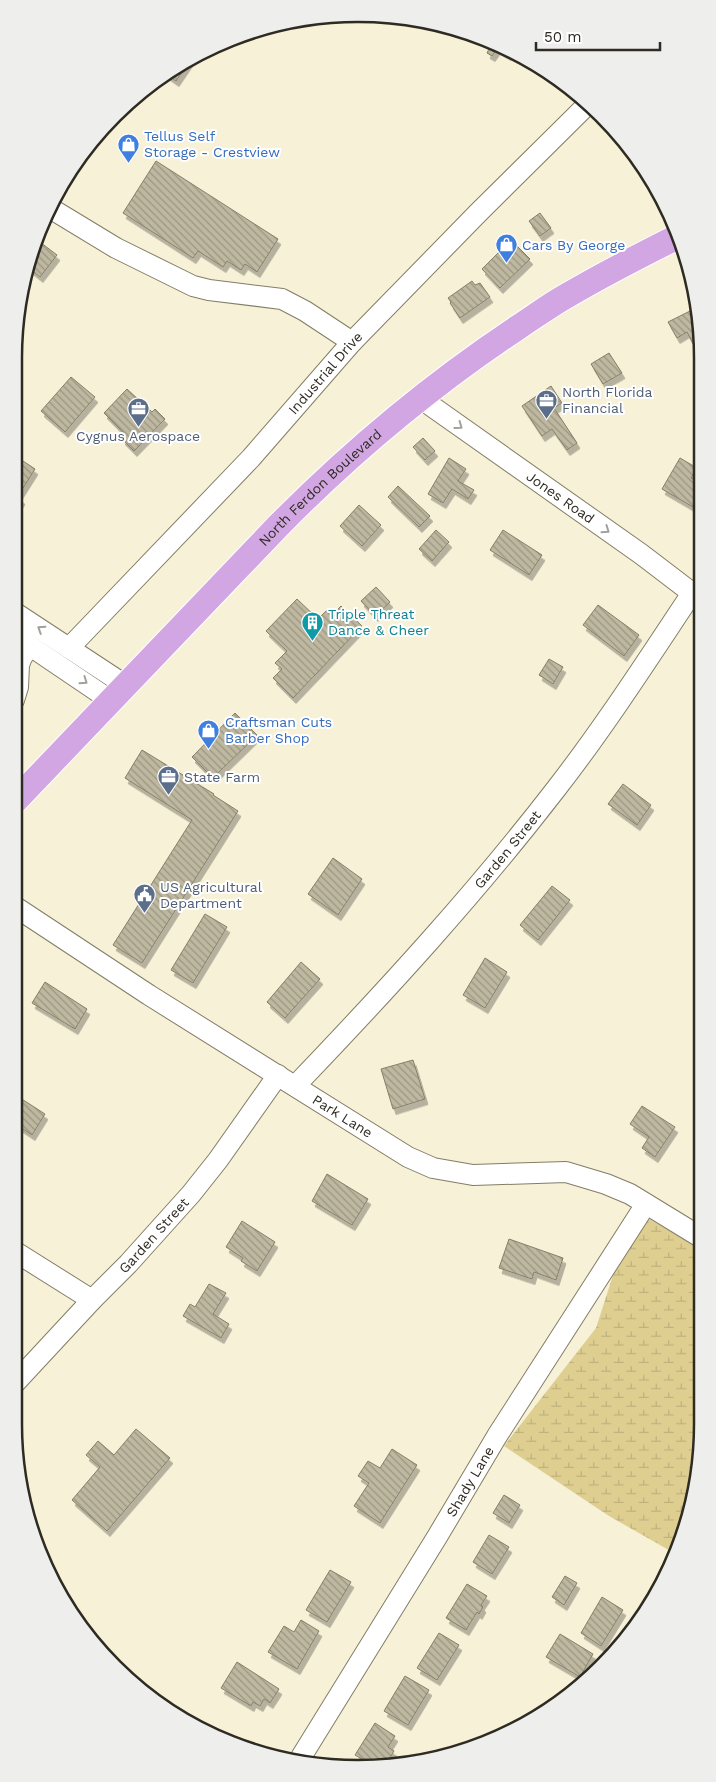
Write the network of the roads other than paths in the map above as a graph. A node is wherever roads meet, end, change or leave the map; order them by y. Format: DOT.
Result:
graph roads {
  1 [pos="583,110"];
  2 [pos="56,212"];
  3 [pos="672,240"];
  4 [pos="352,342"];
  5 [pos="420,398"];
  6 [pos="694,594"];
  7 [pos="694,599"];
  8 [pos="22,617"];
  9 [pos="22,641"];
  10 [pos="69,648"];
  11 [pos="22,657"];
  12 [pos="118,692"];
  13 [pos="22,794"];
  14 [pos="22,911"];
  15 [pos="286,1081"];
  16 [pos="646,1204"];
  17 [pos="694,1233"];
  18 [pos="22,1256"];
  19 [pos="92,1300"];
  20 [pos="22,1375"];
  21 [pos="302,1755"];
  1 -- 4 [label="street, Industrial Drive"];
  2 -- 4 [label="street"];
  3 -- 5 [label="main road, North Ferdon Boulevard"];
  4 -- 10 [label="street, Industrial Drive"];
  5 -- 6 [label="street, Jones Road, one-way"];
  5 -- 12 [label="main road, North Ferdon Boulevard"];
  7 -- 15 [label="street, Garden Street"];
  10 -- 8 [label="street, one-way"];
  9 -- 11 [label="street"];
  9 -- 12 [label="street, one-way"];
  10 -- 12 [label="street"];
  12 -- 13 [label="main road, North Ferdon Boulevard"];
  14 -- 15 [label="street, Park Lane"];
  15 -- 16 [label="street, Park Lane"];
  15 -- 19 [label="street, Garden Street"];
  16 -- 17 [label="street, Park Lane"];
  16 -- 21 [label="street, Shady Lane"];
  18 -- 19 [label="street"];
  19 -- 20 [label="street, Garden Street"];
}
